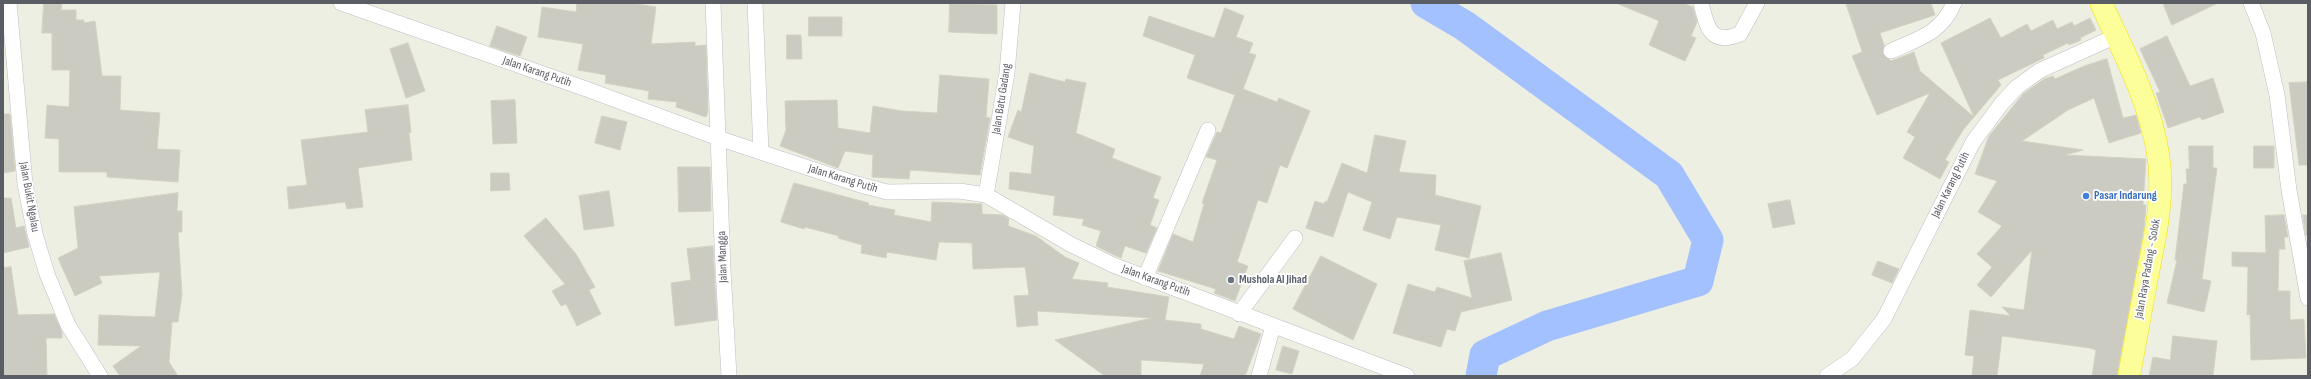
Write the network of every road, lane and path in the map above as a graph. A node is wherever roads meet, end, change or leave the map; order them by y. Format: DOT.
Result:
graph roads {
  1 [pos="9,3"];
  2 [pos="341,3"];
  3 [pos="714,3"];
  4 [pos="755,3"];
  5 [pos="1013,3"];
  6 [pos="1701,3"];
  7 [pos="1757,3"];
  8 [pos="1954,3"];
  9 [pos="2101,3"];
  10 [pos="2251,3"];
  11 [pos="2116,36"];
  12 [pos="1891,51"];
  13 [pos="1208,130"];
  14 [pos="718,138"];
  15 [pos="761,152"];
  16 [pos="986,195"];
  17 [pos="1294,238"];
  18 [pos="1145,278"];
  19 [pos="2308,298"];
  20 [pos="1239,314"];
  21 [pos="1273,326"];
  22 [pos="100,376"];
  23 [pos="729,376"];
  24 [pos="1259,376"];
  25 [pos="1407,376"];
  26 [pos="1827,376"];
  27 [pos="2129,376"];
  1 -- 22 [label="street, Jalan Bukit Ngalau"];
  2 -- 14 [label="street, Jalan Karang Putih"];
  3 -- 14 [label="street, Jalan Mangga"];
  4 -- 15 [label="street"];
  5 -- 16 [label="street, Jalan Batu Gadang"];
  6 -- 7 [label="street"];
  8 -- 12 [label="street"];
  9 -- 11 [label="highway, Jalan Raya Padang - Solok"];
  10 -- 19 [label="street"];
  11 -- 26 [label="street, Jalan Karang Putih"];
  11 -- 27 [label="highway, Jalan Raya Padang - Solok"];
  13 -- 18 [label="street"];
  14 -- 15 [label="street, Jalan Karang Putih"];
  14 -- 23 [label="street, Jalan Mangga"];
  15 -- 16 [label="street, Jalan Karang Putih"];
  16 -- 18 [label="street, Jalan Karang Putih"];
  17 -- 20 [label="street"];
  18 -- 20 [label="street, Jalan Karang Putih"];
  20 -- 21 [label="street, Jalan Karang Putih"];
  21 -- 24 [label="street"];
  21 -- 25 [label="street, Jalan Karang Putih"];
}
